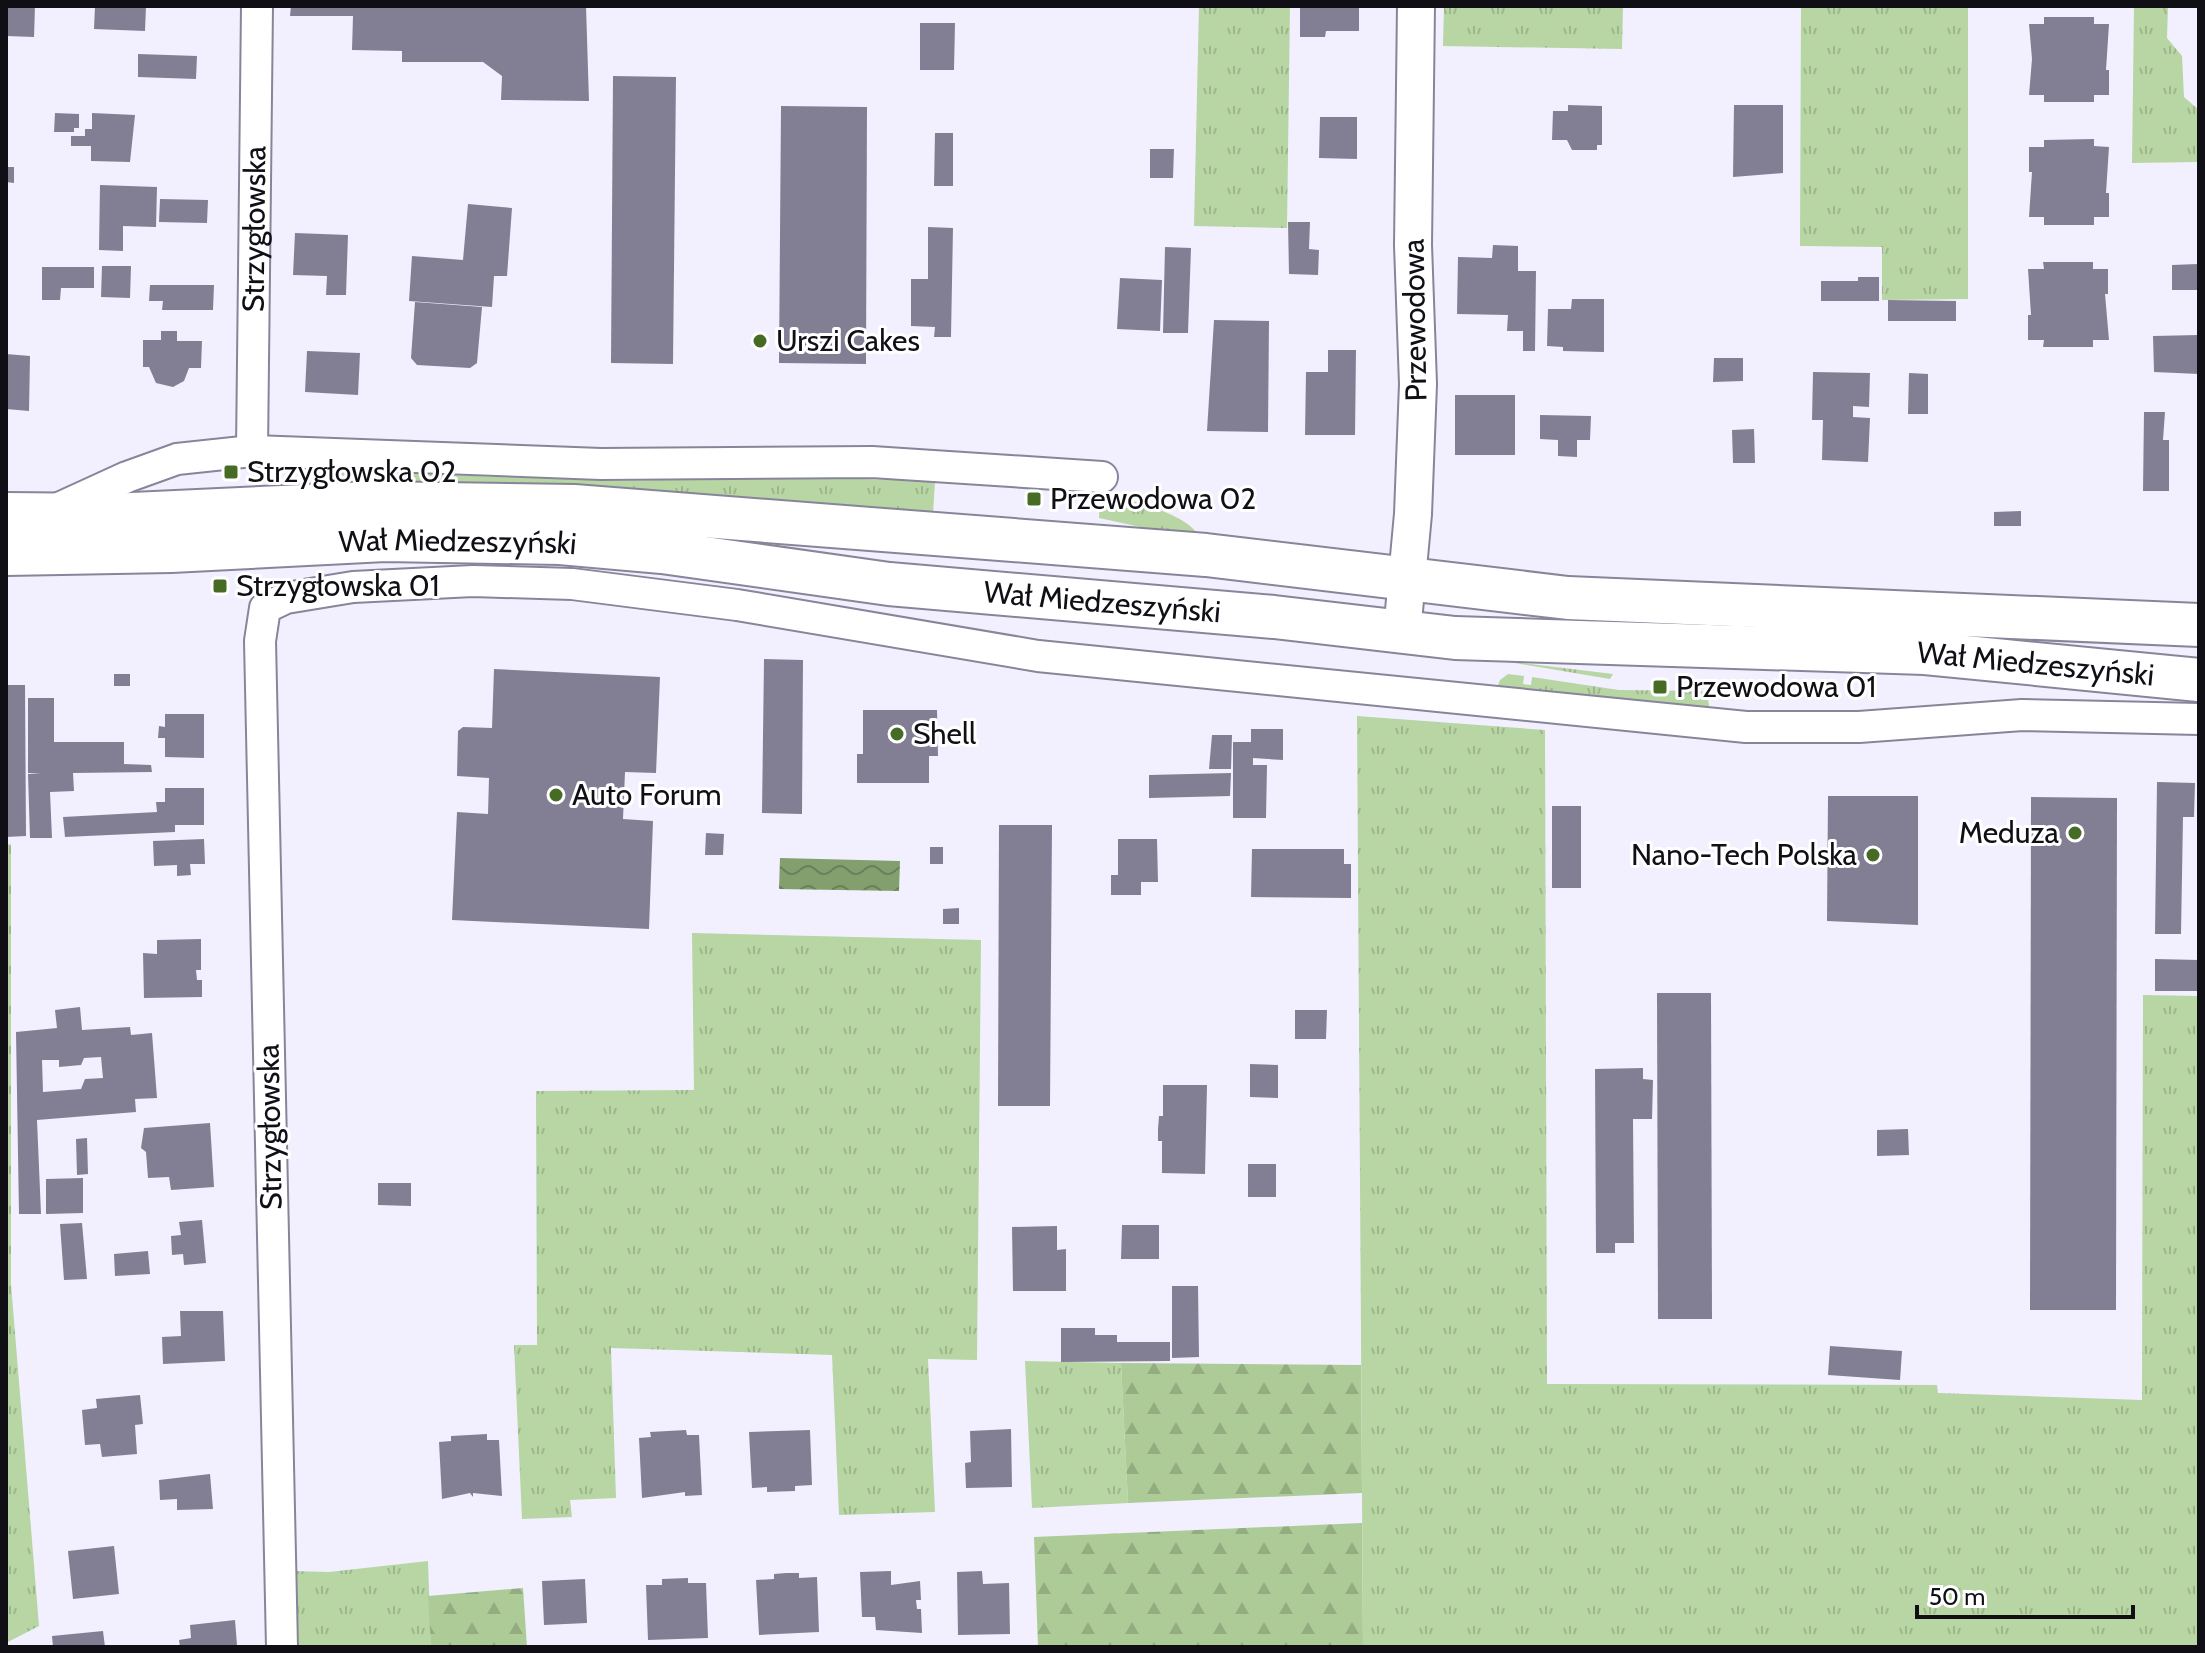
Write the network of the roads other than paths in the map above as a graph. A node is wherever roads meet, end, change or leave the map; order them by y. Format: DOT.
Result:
graph roads {
  1 [pos="257,6"];
  2 [pos="1416,6"];
  3 [pos="252,451"];
  4 [pos="1102,477"];
  5 [pos="25,514"];
  6 [pos="6,554"];
  7 [pos="1407,580"];
  8 [pos="265,608"];
  9 [pos="2199,625"];
  10 [pos="1402,632"];
  11 [pos="2199,680"];
  12 [pos="2199,719"];
  13 [pos="282,1647"];
  1 -- 3 [label="street, Strzygłowska"];
  2 -- 7 [label="street, Przewodowa"];
  3 -- 4 [label="street"];
  3 -- 5 [label="street"];
  5 -- 7 [label="main road, Wał Miedzeszyński"];
  6 -- 10 [label="main road, Wał Miedzeszyński"];
  7 -- 9 [label="main road, Wał Miedzeszyński"];
  7 -- 10 [label="street, Przewodowa"];
  8 -- 12 [label="street, Wał Miedzeszyński"];
  8 -- 13 [label="street, Strzygłowska"];
  10 -- 11 [label="main road, Wał Miedzeszyński"];
}
